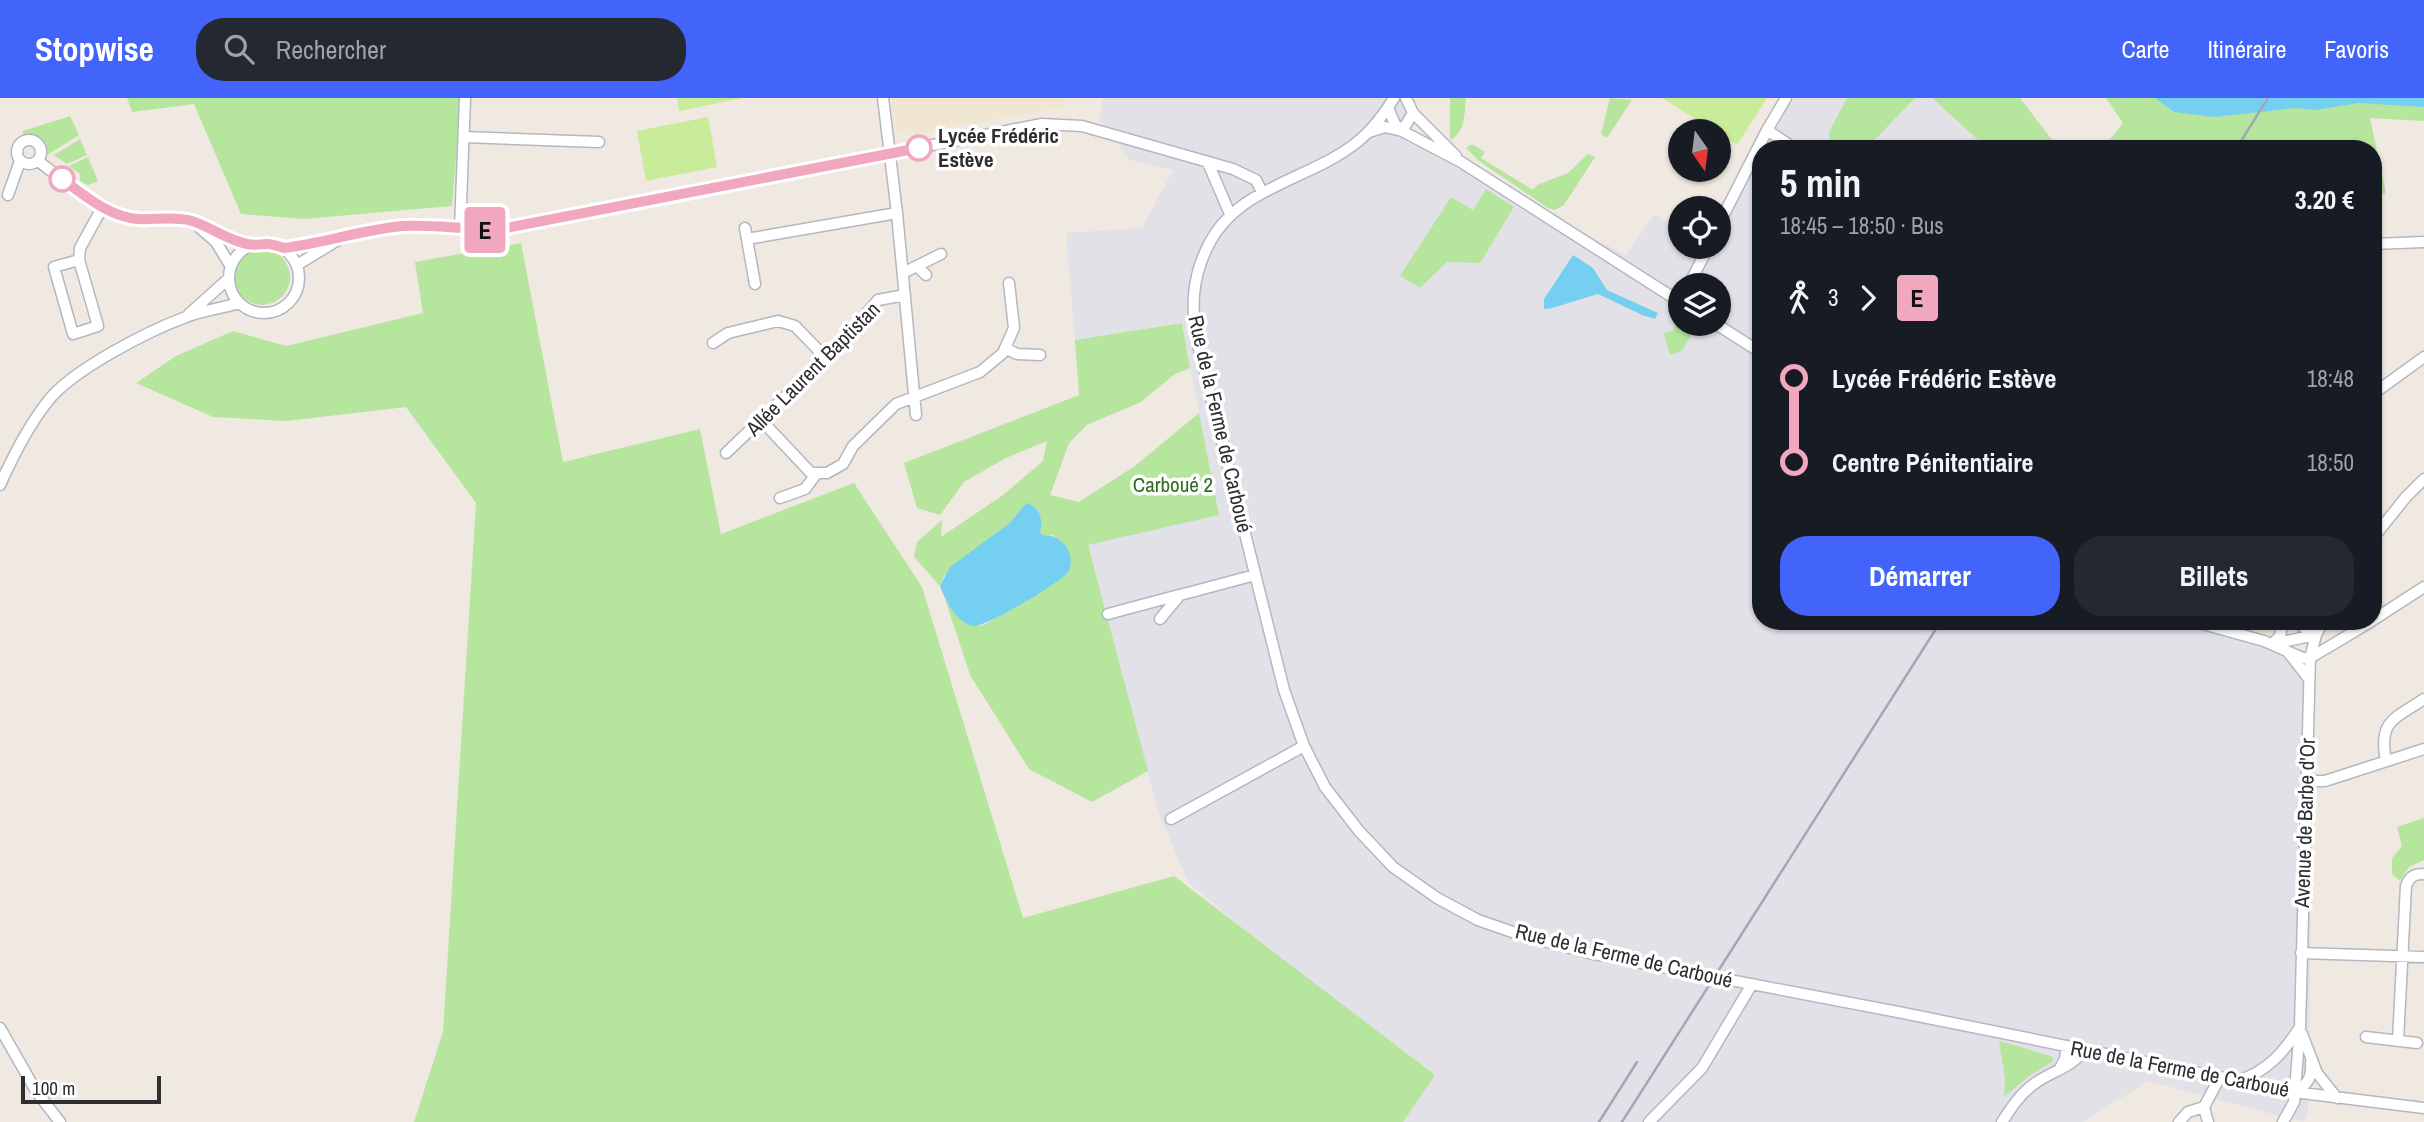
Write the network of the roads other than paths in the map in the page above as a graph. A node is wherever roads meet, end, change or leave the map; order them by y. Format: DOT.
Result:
graph roads {
  1 [pos="465,98"];
  2 [pos="883,98"];
  3 [pos="1394,98"];
  4 [pos="1406,98"];
  5 [pos="1786,98"];
  6 [pos="1388,108"];
  7 [pos="1413,113"];
  8 [pos="1767,130"];
  9 [pos="1402,131"];
  10 [pos="1369,132"];
  11 [pos="464,137"];
  12 [pos="1762,140"];
  13 [pos="1782,140"];
  14 [pos="599,142"];
  15 [pos="889,154"];
  16 [pos="1752,159"];
  17 [pos="38,160"];
  18 [pos="20,161"];
  19 [pos="1461,162"];
  20 [pos="1208,163"];
  21 [pos="1262,192"];
  22 [pos="8,195"];
  23 [pos="1731,201"];
  24 [pos="103,208"];
  25 [pos="897,213"];
  26 [pos="1230,215"];
  27 [pos="192,221"];
  28 [pos="460,229"];
  29 [pos="344,236"];
  30 [pos="2424,242"];
  31 [pos="2382,244"];
  32 [pos="250,245"];
  33 [pos="284,248"];
  34 [pos="941,254"];
  35 [pos="79,260"];
  36 [pos="230,264"];
  37 [pos="297,265"];
  38 [pos="918,267"];
  39 [pos="903,273"];
  40 [pos="926,275"];
  41 [pos="228,279"];
  42 [pos="1009,283"];
  43 [pos="755,284"];
  44 [pos="1668,294"];
  45 [pos="905,295"];
  46 [pos="238,303"];
  47 [pos="187,316"];
  48 [pos="1731,334"];
  49 [pos="713,343"];
  50 [pos="1752,347"];
  51 [pos="1005,348"];
  52 [pos="1040,355"];
  53 [pos="2424,357"];
  54 [pos="826,358"];
  55 [pos="2382,387"];
  56 [pos="913,396"];
  57 [pos="916,415"];
  58 [pos="762,421"];
  59 [pos="726,453"];
  60 [pos="817,473"];
  61 [pos="2424,479"];
  62 [pos="0,485"];
  63 [pos="780,498"];
  64 [pos="2382,527"];
  65 [pos="1255,575"];
  66 [pos="2424,587"];
  67 [pos="1180,595"];
  68 [pos="1108,614"];
  69 [pos="2382,614"];
  70 [pos="1160,619"];
  71 [pos="2223,630"];
  72 [pos="2281,630"];
  73 [pos="2308,630"];
  74 [pos="2318,630"];
  75 [pos="2357,630"];
  76 [pos="2316,635"];
  77 [pos="2272,644"];
  78 [pos="2286,650"];
  79 [pos="2311,658"];
  80 [pos="2309,679"];
  81 [pos="2424,699"];
  82 [pos="1304,746"];
  83 [pos="2424,749"];
  84 [pos="2386,761"];
  85 [pos="2307,781"];
  86 [pos="1171,819"];
  87 [pos="2424,874"];
  88 [pos="2301,953"];
  89 [pos="2403,955"];
  90 [pos="2424,957"];
  91 [pos="1752,984"];
  92 [pos="2300,1027"];
  93 [pos="0,1028"];
  94 [pos="2366,1037"];
  95 [pos="2398,1041"];
  96 [pos="2417,1043"];
  97 [pos="2067,1046"];
  98 [pos="2084,1050"];
  99 [pos="2310,1056"];
  100 [pos="2059,1070"];
  101 [pos="2220,1077"];
  102 [pos="2238,1081"];
  103 [pos="2294,1092"];
  104 [pos="2337,1098"];
  105 [pos="2204,1107"];
  106 [pos="2424,1108"];
  107 [pos="60,1122"];
  108 [pos="1649,1122"];
  109 [pos="2002,1122"];
  110 [pos="2179,1122"];
  111 [pos="2208,1122"];
  112 [pos="2283,1122"];
  1 -- 11 [label="street"];
  2 -- 15 [label="street"];
  3 -- 6 [label="street, Rue de la Ferme de Carboué"];
  4 -- 7 [label="street"];
  5 -- 8 [label="street"];
  6 -- 7 [label="street"];
  6 -- 9 [label="street"];
  6 -- 10 [label="street, Rue de la Ferme de Carboué"];
  7 -- 9 [label="street"];
  7 -- 19 [label="street"];
  8 -- 12 [label="street"];
  8 -- 13 [label="street"];
  9 -- 10 [label="street"];
  9 -- 19 [label="street"];
  10 -- 21 [label="street, Rue de la Ferme de Carboué"];
  11 -- 14 [label="street"];
  11 -- 28 [label="street"];
  15 -- 20 [label="street"];
  15 -- 25 [label="street"];
  15 -- 28 [label="street"];
  16 -- 23 [label="street"];
  17 -- 18 [label="street"];
  17 -- 18 [label="street"];
  17 -- 24 [label="street"];
  18 -- 22 [label="street"];
  19 -- 44 [label="street"];
  20 -- 21 [label="street"];
  20 -- 26 [label="street"];
  21 -- 26 [label="street, Rue de la Ferme de Carboué"];
  24 -- 27 [label="street"];
  24 -- 35 [label="street"];
  25 -- 39 [label="street"];
  25 -- 43 [label="street"];
  26 -- 65 [label="street, Rue de la Ferme de Carboué"];
  27 -- 32 [label="street"];
  27 -- 36 [label="street"];
  28 -- 29 [label="street"];
  29 -- 33 [label="street"];
  29 -- 37 [label="street"];
  30 -- 31 [label="street"];
  32 -- 33 [label="street"];
  32 -- 36 [label="street"];
  33 -- 37 [label="street"];
  34 -- 38 [label="street"];
  35 -- 35 [label="street"];
  36 -- 41 [label="street"];
  37 -- 46 [label="street"];
  38 -- 39 [label="street"];
  38 -- 40 [label="street"];
  39 -- 45 [label="street"];
  41 -- 46 [label="street"];
  41 -- 47 [label="street"];
  42 -- 51 [label="street"];
  45 -- 54 [label="street, Allée Laurent Baptistan"];
  45 -- 56 [label="street"];
  46 -- 47 [label="street"];
  47 -- 62 [label="street"];
  48 -- 50 [label="street"];
  49 -- 54 [label="street"];
  51 -- 52 [label="street"];
  51 -- 56 [label="street"];
  53 -- 55 [label="street"];
  54 -- 58 [label="street, Allée Laurent Baptistan"];
  56 -- 57 [label="street"];
  56 -- 60 [label="street"];
  58 -- 59 [label="street, Allée Laurent Baptistan"];
  58 -- 60 [label="street"];
  60 -- 63 [label="street"];
  61 -- 64 [label="street"];
  65 -- 67 [label="street"];
  65 -- 82 [label="street, Rue de la Ferme de Carboué"];
  66 -- 69 [label="street"];
  67 -- 68 [label="street"];
  67 -- 70 [label="street"];
  71 -- 77 [label="street"];
  72 -- 77 [label="street"];
  73 -- 76 [label="street"];
  74 -- 76 [label="street, Avenue de Barbe d'Or"];
  75 -- 79 [label="street"];
  76 -- 77 [label="street"];
  76 -- 79 [label="street, Avenue de Barbe d'Or"];
  77 -- 78 [label="street"];
  78 -- 79 [label="street"];
  78 -- 80 [label="street"];
  79 -- 80 [label="street, Avenue de Barbe d'Or"];
  80 -- 85 [label="street, Avenue de Barbe d'Or"];
  81 -- 84 [label="street"];
  82 -- 86 [label="street"];
  82 -- 91 [label="street, Rue de la Ferme de Carboué"];
  83 -- 84 [label="street"];
  84 -- 85 [label="street"];
  85 -- 88 [label="street, Avenue de Barbe d'Or"];
  87 -- 89 [label="street"];
  88 -- 89 [label="street"];
  88 -- 92 [label="street, Avenue de Barbe d'Or"];
  89 -- 90 [label="street"];
  89 -- 95 [label="street"];
  91 -- 97 [label="street, Rue de la Ferme de Carboué"];
  91 -- 108 [label="street"];
  92 -- 99 [label="street, Avenue de Barbe d'Or"];
  92 -- 102 [label="street"];
  92 -- 103 [label="street, Avenue de Barbe d'Or"];
  93 -- 107 [label="street"];
  94 -- 95 [label="street"];
  95 -- 96 [label="street"];
  97 -- 98 [label="street, Rue de la Ferme de Carboué"];
  97 -- 100 [label="street"];
  98 -- 100 [label="street"];
  98 -- 101 [label="street, Rue de la Ferme de Carboué"];
  99 -- 103 [label="street"];
  99 -- 104 [label="street, Avenue de Barbe d'Or"];
  100 -- 109 [label="street"];
  101 -- 102 [label="street, Rue de la Ferme de Carboué"];
  101 -- 105 [label="street"];
  102 -- 103 [label="street, Rue de la Ferme de Carboué"];
  103 -- 104 [label="street, Rue de la Ferme de Carboué"];
  103 -- 112 [label="street"];
  104 -- 106 [label="street, Rue de la Ferme de Carboué"];
  105 -- 110 [label="street"];
  105 -- 111 [label="street"];
}
